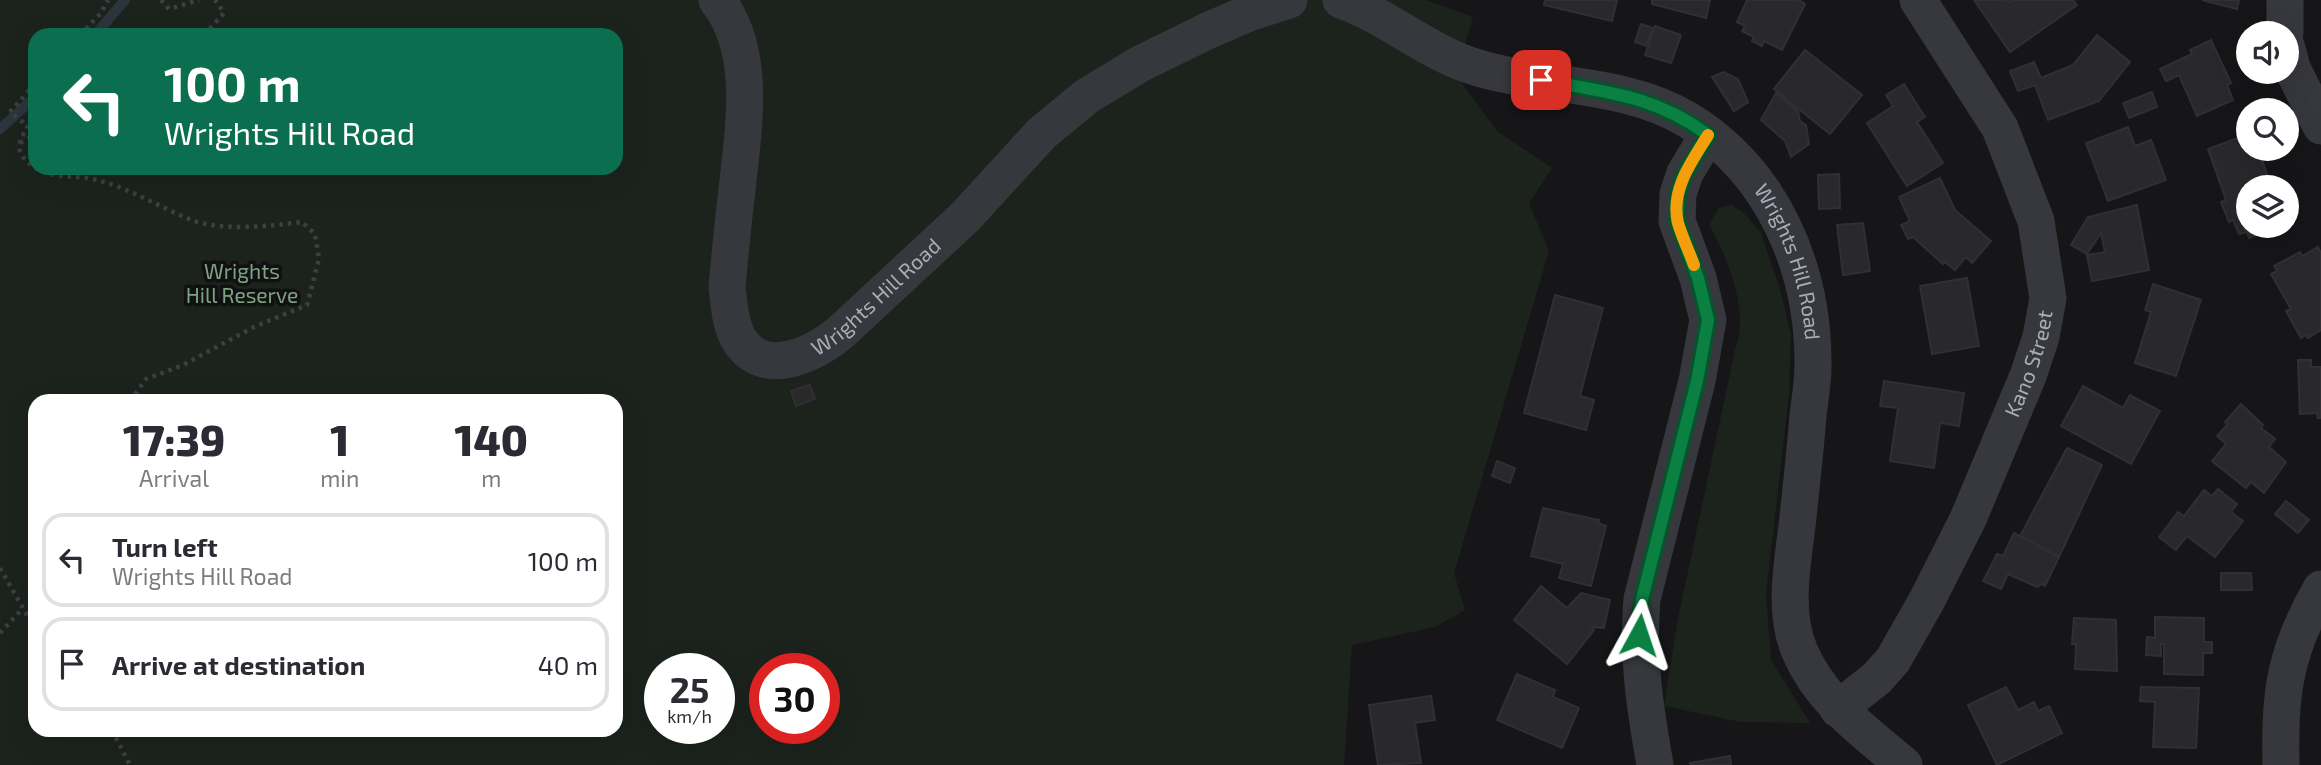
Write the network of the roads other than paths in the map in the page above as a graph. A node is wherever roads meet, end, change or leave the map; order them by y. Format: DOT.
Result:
graph roads {
  1 [pos="716,0"];
  2 [pos="1289,0"];
  3 [pos="1341,0"];
  4 [pos="1918,0"];
  5 [pos="2286,0"];
  6 [pos="2285,21"];
  7 [pos="2299,83"];
  8 [pos="2321,126"];
  9 [pos="1708,135"];
  10 [pos="2321,589"];
  11 [pos="1838,709"];
  12 [pos="1656,765"];
  13 [pos="1904,765"];
  14 [pos="2281,765"];
  1 -- 2 [label="street, Wrights Hill Road"];
  3 -- 9 [label="street, Wrights Hill Road"];
  4 -- 11 [label="street, Kano Street"];
  5 -- 6 [label="street"];
  7 -- 8 [label="street"];
  9 -- 11 [label="street, Wrights Hill Road"];
  9 -- 12 [label="street"];
  10 -- 14 [label="street"];
  11 -- 13 [label="street, Wrights Hill Road"];
}
